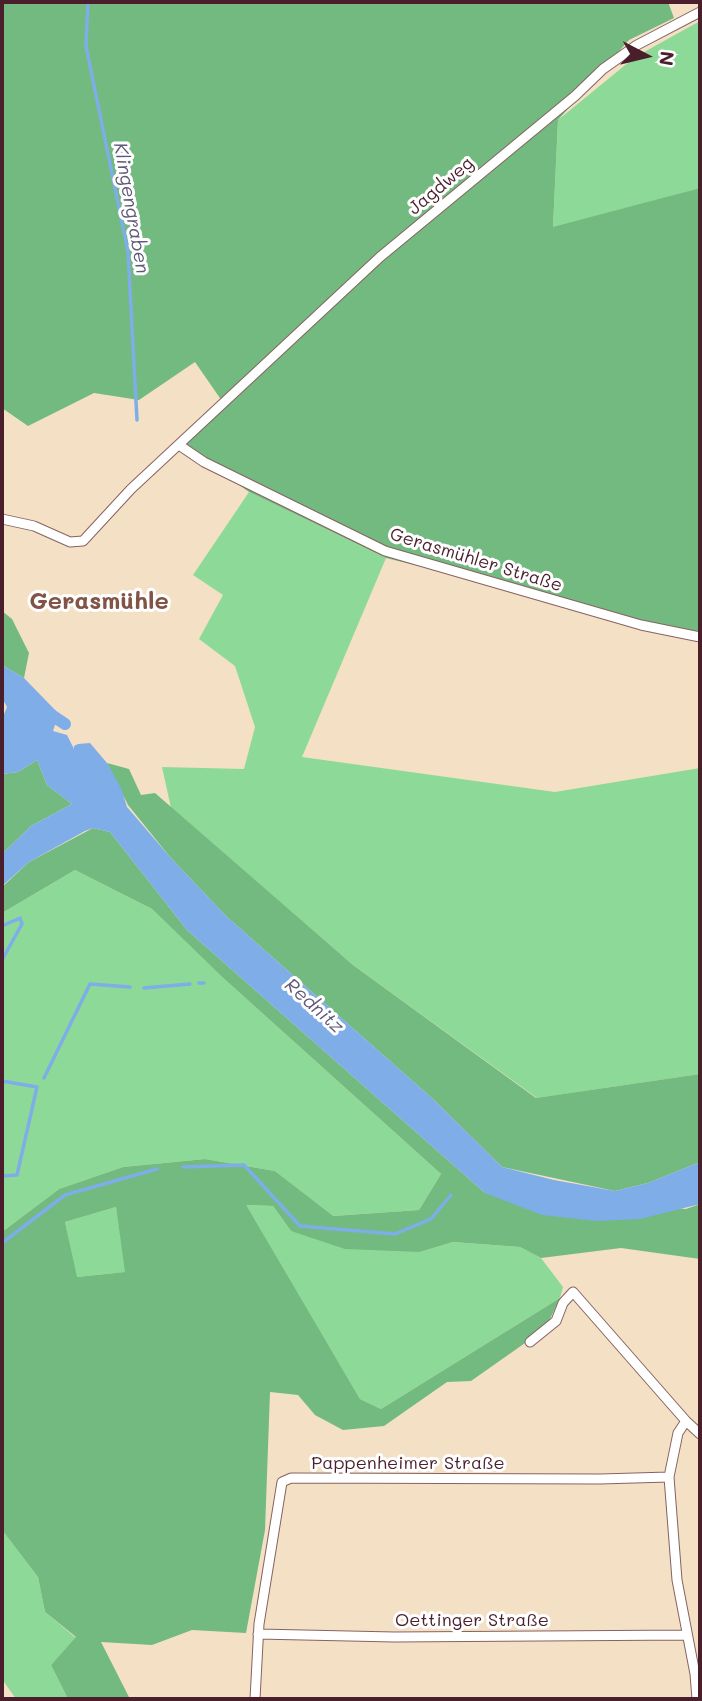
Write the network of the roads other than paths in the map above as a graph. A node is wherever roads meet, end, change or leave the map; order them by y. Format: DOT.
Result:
graph roads {
  1 [pos="700,12"];
  2 [pos="179,445"];
  3 [pos="2,519"];
  4 [pos="700,637"];
  5 [pos="530,1342"];
  6 [pos="686,1421"];
  7 [pos="700,1434"];
  8 [pos="669,1477"];
  9 [pos="258,1634"];
  10 [pos="687,1635"];
  11 [pos="254,1699"];
  12 [pos="697,1699"];
  1 -- 2 [label="street, Jagdweg"];
  2 -- 3 [label="street, Jagdweg"];
  2 -- 4 [label="street, Gerasmühler Straße"];
  5 -- 6 [label="street"];
  6 -- 7 [label="street"];
  6 -- 8 [label="street"];
  8 -- 9 [label="street, Pappenheimer Straße"];
  8 -- 10 [label="street"];
  9 -- 10 [label="street, Oettinger Straße"];
  9 -- 11 [label="street, Pappenheimer Straße"];
  10 -- 12 [label="street"];
}
